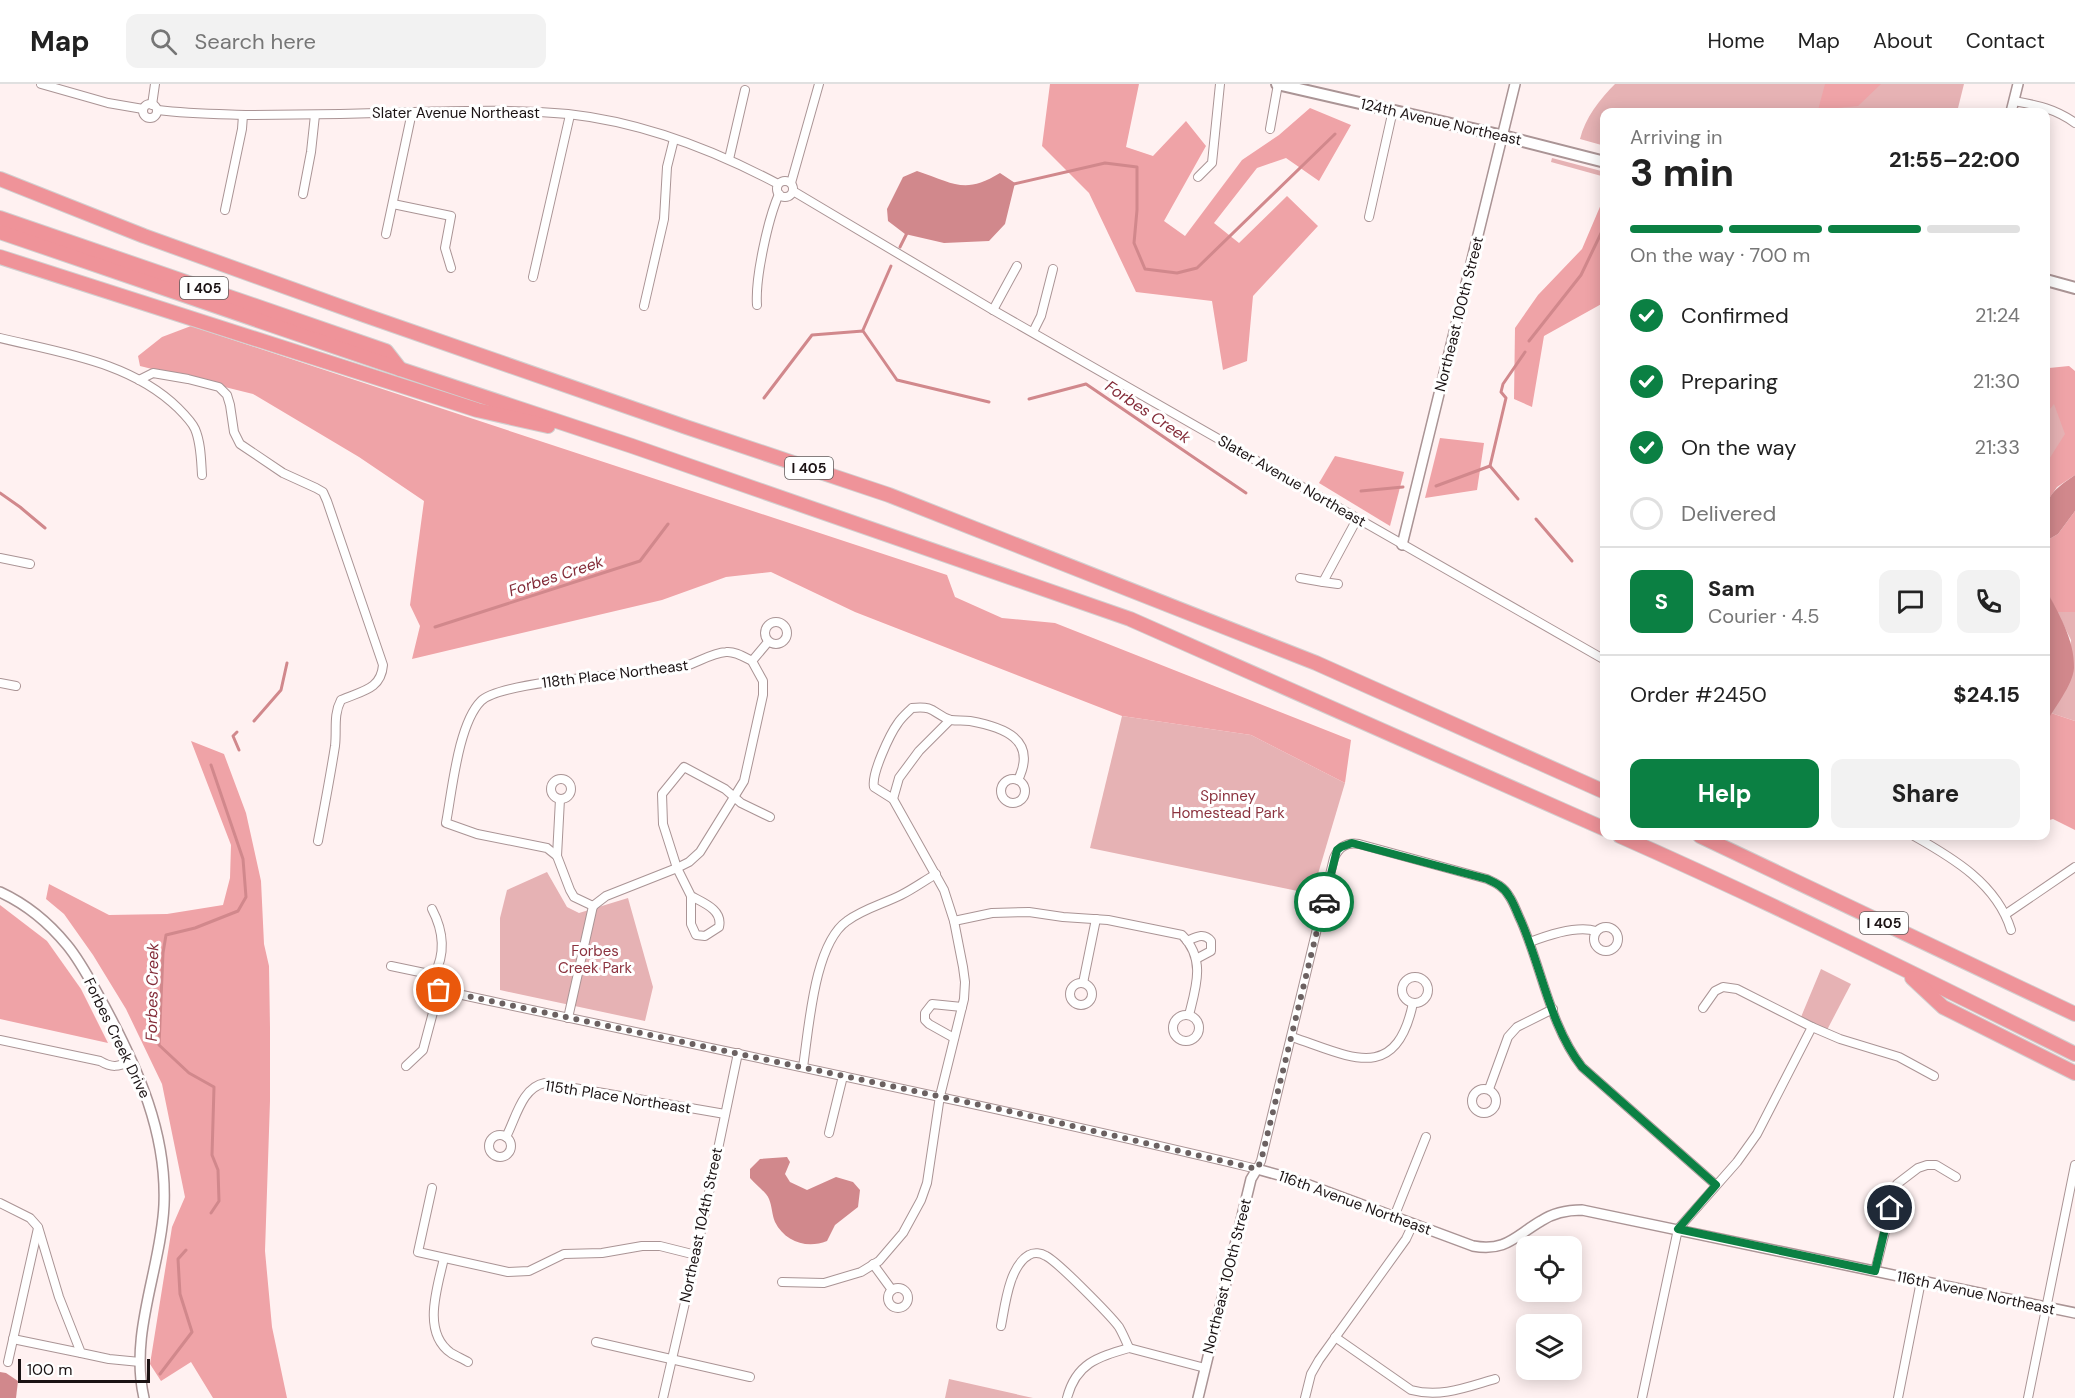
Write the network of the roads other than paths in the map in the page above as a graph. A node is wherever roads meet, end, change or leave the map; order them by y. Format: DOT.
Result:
graph roads {
  1 [pos="41,84"];
  2 [pos="156,84"];
  3 [pos="819,84"];
  4 [pos="1220,84"];
  5 [pos="1278,84"];
  6 [pos="1515,84"];
  7 [pos="2018,84"];
  8 [pos="746,90"];
  9 [pos="2014,101"];
  10 [pos="155,108"];
  11 [pos="2012,108"];
  12 [pos="143,109"];
  13 [pos="1393,110"];
  14 [pos="412,112"];
  15 [pos="243,114"];
  16 [pos="315,115"];
  17 [pos="570,115"];
  18 [pos="2075,123"];
  19 [pos="1270,129"];
  20 [pos="1503,135"];
  21 [pos="674,139"];
  22 [pos="729,159"];
  23 [pos="1600,161"];
  24 [pos="1198,177"];
  25 [pos="0,179"];
  26 [pos="778,184"];
  27 [pos="792,187"];
  28 [pos="303,194"];
  29 [pos="779,194"];
  30 [pos="393,204"];
  31 [pos="225,210"];
  32 [pos="1369,217"];
  33 [pos="0,218"];
  34 [pos="0,232"];
  35 [pos="386,234"];
  36 [pos="0,257"];
  37 [pos="1017,266"];
  38 [pos="451,268"];
  39 [pos="1053,269"];
  40 [pos="532,277"];
  41 [pos="2050,281"];
  42 [pos="2075,288"];
  43 [pos="757,305"];
  44 [pos="644,306"];
  45 [pos="993,310"];
  46 [pos="1033,332"];
  47 [pos="0,338"];
  48 [pos="399,369"];
  49 [pos="140,380"];
  50 [pos="632,446"];
  51 [pos="202,475"];
  52 [pos="1357,519"];
  53 [pos="1402,545"];
  54 [pos="0,558"];
  55 [pos="30,564"];
  56 [pos="1300,578"];
  57 [pos="1323,582"];
  58 [pos="1338,584"];
  59 [pos="768,642"];
  60 [pos="1600,657"];
  61 [pos="752,661"];
  62 [pos="0,682"];
  63 [pos="16,686"];
  64 [pos="950,720"];
  65 [pos="1018,780"];
  66 [pos="1600,790"];
  67 [pos="733,798"];
  68 [pos="560,799"];
  69 [pos="893,800"];
  70 [pos="770,817"];
  71 [pos="1600,827"];
  72 [pos="1629,840"];
  73 [pos="1708,840"];
  74 [pos="1921,840"];
  75 [pos="318,841"];
  76 [pos="557,856"];
  77 [pos="2075,867"];
  78 [pos="677,868"];
  79 [pos="936,874"];
  80 [pos="0,892"];
  81 [pos="691,896"];
  82 [pos="593,906"];
  83 [pos="432,909"];
  84 [pos="2006,914"];
  85 [pos="1096,920"];
  86 [pos="954,921"];
  87 [pos="2011,930"];
  88 [pos="1596,931"];
  89 [pos="1187,941"];
  90 [pos="1530,942"];
  91 [pos="1197,959"];
  92 [pos="391,966"];
  93 [pos="1902,968"];
  94 [pos="434,975"];
  95 [pos="1083,983"];
  96 [pos="439,990"];
  97 [pos="1413,1003"];
  98 [pos="962,1006"];
  99 [pos="1703,1008"];
  100 [pos="1553,1009"];
  101 [pos="2072,1012"];
  102 [pos="1189,1015"];
  103 [pos="568,1018"];
  104 [pos="1812,1027"];
  105 [pos="1292,1037"];
  106 [pos="954,1038"];
  107 [pos="0,1040"];
  108 [pos="738,1053"];
  109 [pos="2075,1054"];
  110 [pos="131,1062"];
  111 [pos="406,1066"];
  112 [pos="803,1067"];
  113 [pos="2075,1073"];
  114 [pos="843,1076"];
  115 [pos="1934,1076"];
  116 [pos="1489,1089"];
  117 [pos="940,1096"];
  118 [pos="725,1114"];
  119 [pos="829,1133"];
  120 [pos="506,1137"];
  121 [pos="1426,1137"];
  122 [pos="2075,1165"];
  123 [pos="1257,1169"];
  124 [pos="1956,1177"];
  125 [pos="1716,1185"];
  126 [pos="432,1188"];
  127 [pos="0,1203"];
  128 [pos="1394,1217"];
  129 [pos="1413,1224"];
  130 [pos="38,1227"];
  131 [pos="1678,1229"];
  132 [pos="696,1255"];
  133 [pos="444,1258"];
  134 [pos="873,1264"];
  135 [pos="1875,1271"];
  136 [pos="1921,1281"];
  137 [pos="782,1282"];
  138 [pos="892,1290"];
  139 [pos="2047,1308"];
  140 [pos="2075,1313"];
  141 [pos="1000,1326"];
  142 [pos="1335,1336"];
  143 [pos="13,1340"];
  144 [pos="596,1342"];
  145 [pos="1129,1348"];
  146 [pos="81,1353"];
  147 [pos="671,1360"];
  148 [pos="8,1362"];
  149 [pos="140,1362"];
  150 [pos="468,1362"];
  151 [pos="1205,1368"];
  152 [pos="750,1377"];
  153 [pos="1495,1379"];
  154 [pos="1642,1396"];
  155 [pos="144,1398"];
  156 [pos="663,1398"];
  157 [pos="1067,1398"];
  158 [pos="1198,1398"];
  159 [pos="1305,1398"];
  160 [pos="1653,1398"];
  161 [pos="1898,1398"];
  162 [pos="2028,1398"];
  1 -- 12 [label="street"];
  2 -- 10 [label="street"];
  3 -- 27 [label="street"];
  4 -- 24 [label="street"];
  5 -- 13 [label="main road, 124th Avenue Northeast"];
  5 -- 19 [label="street"];
  6 -- 20 [label="street, Northeast 100th Street"];
  7 -- 9 [label="street"];
  8 -- 22 [label="street"];
  9 -- 11 [label="street"];
  9 -- 18 [label="street"];
  10 -- 12 [label="street"];
  10 -- 12 [label="street"];
  10 -- 15 [label="street, Slater Avenue Northeast"];
  13 -- 20 [label="main road, 124th Avenue Northeast"];
  13 -- 32 [label="street"];
  14 -- 16 [label="street, Slater Avenue Northeast"];
  14 -- 17 [label="street, Slater Avenue Northeast"];
  14 -- 30 [label="street"];
  15 -- 16 [label="street, Slater Avenue Northeast"];
  15 -- 31 [label="street"];
  16 -- 28 [label="street"];
  17 -- 21 [label="street, Slater Avenue Northeast"];
  17 -- 40 [label="street"];
  20 -- 23 [label="main road, 124th Avenue Northeast"];
  20 -- 53 [label="street, Northeast 100th Street"];
  21 -- 22 [label="street, Slater Avenue Northeast"];
  21 -- 44 [label="street"];
  22 -- 26 [label="street, Slater Avenue Northeast"];
  25 -- 66 [label="highway, I 405"];
  26 -- 27 [label="street"];
  26 -- 29 [label="street"];
  27 -- 29 [label="street"];
  27 -- 45 [label="street, Slater Avenue Northeast"];
  29 -- 43 [label="street"];
  30 -- 35 [label="street"];
  30 -- 38 [label="street"];
  33 -- 48 [label="highway, I 405"];
  34 -- 48 [label="highway, I 405"];
  36 -- 50 [label="highway"];
  37 -- 45 [label="street"];
  39 -- 46 [label="street"];
  41 -- 42 [label="main road"];
  45 -- 46 [label="street, Slater Avenue Northeast"];
  46 -- 52 [label="street, Slater Avenue Northeast"];
  47 -- 49 [label="street"];
  48 -- 50 [label="highway, I 405"];
  49 -- 51 [label="street"];
  49 -- 75 [label="street"];
  50 -- 71 [label="highway, I 405"];
  52 -- 53 [label="street, Slater Avenue Northeast"];
  52 -- 57 [label="street"];
  53 -- 60 [label="street, Slater Avenue Northeast"];
  54 -- 55 [label="street"];
  56 -- 57 [label="street"];
  57 -- 58 [label="street"];
  59 -- 61 [label="street"];
  61 -- 67 [label="street"];
  61 -- 76 [label="street, 118th Place Northeast"];
  62 -- 63 [label="street"];
  64 -- 65 [label="street"];
  64 -- 69 [label="street"];
  64 -- 69 [label="street"];
  67 -- 70 [label="street"];
  67 -- 78 [label="street"];
  67 -- 78 [label="street"];
  68 -- 76 [label="street"];
  69 -- 79 [label="street"];
  72 -- 93 [label="highway, I 405"];
  73 -- 101 [label="highway, I 405"];
  74 -- 84 [label="street"];
  76 -- 82 [label="street"];
  77 -- 84 [label="street"];
  78 -- 81 [label="street"];
  78 -- 82 [label="street"];
  79 -- 86 [label="street"];
  79 -- 112 [label="street"];
  80 -- 110 [label="street, Forbes Creek Drive"];
  81 -- 81 [label="street"];
  82 -- 103 [label="street"];
  83 -- 94 [label="street"];
  84 -- 87 [label="street"];
  85 -- 86 [label="street"];
  85 -- 89 [label="street"];
  85 -- 95 [label="street"];
  86 -- 98 [label="street"];
  88 -- 90 [label="street"];
  89 -- 91 [label="street"];
  89 -- 91 [label="street"];
  90 -- 100 [label="street"];
  90 -- 105 [label="street, Northeast 100th Street"];
  91 -- 102 [label="street"];
  92 -- 94 [label="street"];
  93 -- 109 [label="highway, I 405"];
  93 -- 113 [label="highway"];
  94 -- 96 [label="street"];
  96 -- 103 [label="street, 116th Avenue Northeast"];
  96 -- 111 [label="street"];
  97 -- 105 [label="street"];
  98 -- 106 [label="street"];
  98 -- 106 [label="street"];
  99 -- 104 [label="street"];
  100 -- 116 [label="street"];
  100 -- 125 [label="street"];
  103 -- 108 [label="street, 116th Avenue Northeast"];
  104 -- 115 [label="street"];
  104 -- 125 [label="street"];
  105 -- 123 [label="street, Northeast 100th Street"];
  106 -- 117 [label="street"];
  107 -- 110 [label="street"];
  108 -- 112 [label="street, 116th Avenue Northeast"];
  108 -- 118 [label="street, Northeast 104th Street"];
  110 -- 149 [label="street, Forbes Creek Drive"];
  112 -- 114 [label="street, 116th Avenue Northeast"];
  114 -- 117 [label="street, 116th Avenue Northeast"];
  114 -- 119 [label="street"];
  117 -- 123 [label="street, 116th Avenue Northeast"];
  117 -- 134 [label="street"];
  118 -- 120 [label="street, 115th Place Northeast"];
  118 -- 132 [label="street, Northeast 104th Street"];
  121 -- 128 [label="street"];
  122 -- 139 [label="street"];
  123 -- 128 [label="street, 116th Avenue Northeast"];
  123 -- 151 [label="street, Northeast 100th Street"];
  124 -- 135 [label="street"];
  125 -- 131 [label="street"];
  126 -- 133 [label="street"];
  127 -- 130 [label="street"];
  128 -- 129 [label="street, 116th Avenue Northeast"];
  129 -- 131 [label="street, 116th Avenue Northeast"];
  129 -- 142 [label="street"];
  130 -- 143 [label="street"];
  130 -- 146 [label="street"];
  131 -- 135 [label="street, 116th Avenue Northeast"];
  131 -- 154 [label="street"];
  132 -- 133 [label="street"];
  132 -- 147 [label="street, Northeast 104th Street"];
  133 -- 150 [label="street"];
  134 -- 137 [label="street"];
  134 -- 138 [label="street"];
  135 -- 136 [label="street, 116th Avenue Northeast"];
  136 -- 139 [label="street, 116th Avenue Northeast"];
  136 -- 161 [label="street"];
  139 -- 140 [label="street, 116th Avenue Northeast"];
  139 -- 162 [label="street"];
  141 -- 145 [label="street"];
  142 -- 153 [label="street"];
  142 -- 159 [label="street"];
  143 -- 146 [label="street"];
  143 -- 148 [label="street"];
  144 -- 147 [label="street"];
  145 -- 151 [label="street"];
  145 -- 157 [label="street"];
  146 -- 149 [label="street"];
  147 -- 152 [label="street"];
  147 -- 156 [label="street, Northeast 104th Street"];
  149 -- 155 [label="street, Forbes Creek Drive"];
  151 -- 158 [label="street, Northeast 100th Street"];
  154 -- 160 [label="street"];
}
